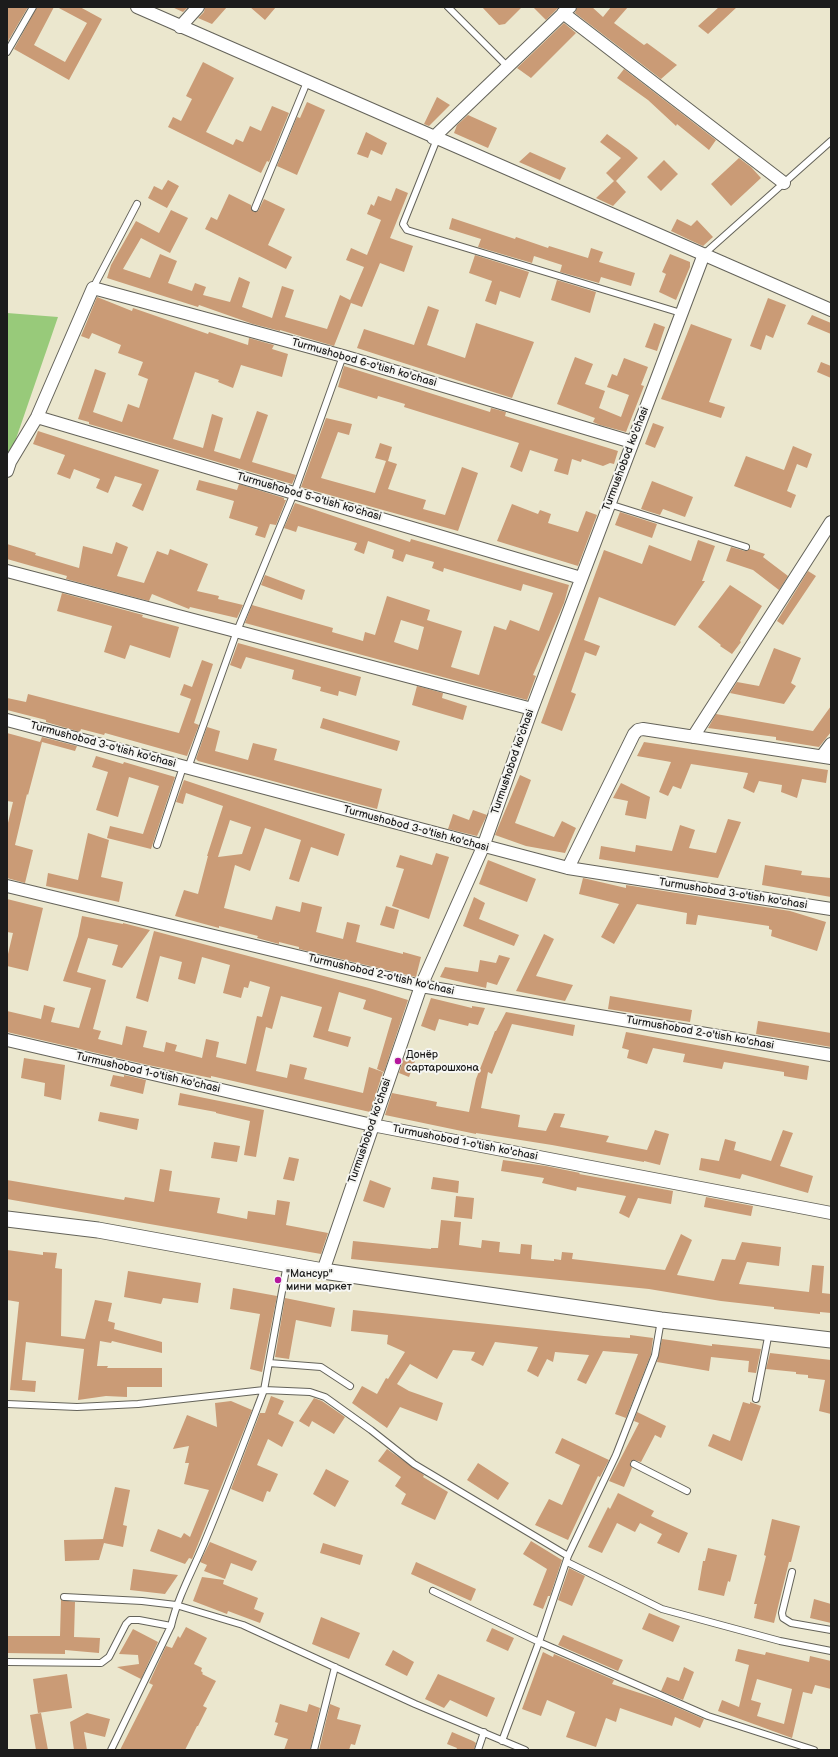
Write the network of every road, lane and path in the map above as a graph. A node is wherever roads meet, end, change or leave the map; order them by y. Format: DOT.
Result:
graph roads {
  1 [pos="34,7"];
  2 [pos="137,7"];
  3 [pos="198,7"];
  4 [pos="448,7"];
  5 [pos="566,10"];
  6 [pos="180,26"];
  7 [pos="7,52"];
  8 [pos="507,66"];
  9 [pos="307,82"];
  10 [pos="435,138"];
  11 [pos="831,141"];
  12 [pos="784,183"];
  13 [pos="137,204"];
  14 [pos="255,208"];
  15 [pos="704,254"];
  16 [pos="93,288"];
  17 [pos="831,310"];
  18 [pos="681,313"];
  19 [pos="343,356"];
  20 [pos="37,417"];
  21 [pos="632,442"];
  22 [pos="7,471"];
  23 [pos="294,493"];
  24 [pos="609,504"];
  25 [pos="831,522"];
  26 [pos="746,547"];
  27 [pos="7,571"];
  28 [pos="582,578"];
  29 [pos="237,631"];
  30 [pos="532,709"];
  31 [pos="7,720"];
  32 [pos="693,737"];
  33 [pos="831,744"];
  34 [pos="826,757"];
  35 [pos="185,767"];
  36 [pos="157,845"];
  37 [pos="483,847"];
  38 [pos="568,868"];
  39 [pos="7,886"];
  40 [pos="831,909"];
  41 [pos="421,986"];
  42 [pos="7,1040"];
  43 [pos="831,1055"];
  44 [pos="372,1125"];
  45 [pos="831,1213"];
  46 [pos="7,1219"];
  47 [pos="287,1264"];
  48 [pos="323,1271"];
  49 [pos="661,1320"];
  50 [pos="769,1332"];
  51 [pos="831,1340"];
  52 [pos="269,1363"];
  53 [pos="350,1386"];
  54 [pos="264,1390"];
  55 [pos="756,1399"];
  56 [pos="7,1404"];
  57 [pos="616,1455"];
  58 [pos="623,1459"];
  59 [pos="634,1464"];
  60 [pos="686,1491"];
  61 [pos="568,1559"];
  62 [pos="792,1572"];
  63 [pos="433,1591"];
  64 [pos="64,1597"];
  65 [pos="176,1606"];
  66 [pos="171,1626"];
  67 [pos="831,1630"];
  68 [pos="539,1642"];
  69 [pos="831,1651"];
  70 [pos="7,1662"];
  71 [pos="335,1667"];
  72 [pos="484,1732"];
  73 [pos="502,1741"];
  74 [pos="111,1750"];
  75 [pos="314,1750"];
  76 [pos="478,1750"];
  77 [pos="525,1750"];
  78 [pos="814,1750"];
  1 -- 7 [label="lane"];
  2 -- 6 [label="street"];
  3 -- 6 [label="street"];
  4 -- 8 [label="lane"];
  5 -- 8 [label="street"];
  5 -- 12 [label="street"];
  6 -- 9 [label="street"];
  8 -- 10 [label="street"];
  9 -- 10 [label="street"];
  9 -- 14 [label="lane"];
  10 -- 15 [label="street"];
  10 -- 18 [label="lane"];
  11 -- 12 [label="lane"];
  12 -- 15 [label="lane"];
  13 -- 16 [label="lane"];
  15 -- 17 [label="street"];
  15 -- 18 [label="street, Turmushobod ko'chasi"];
  16 -- 19 [label="street, Turmushobod 6-o'tish ko'chasi"];
  16 -- 20 [label="street"];
  18 -- 21 [label="street, Turmushobod ko'chasi"];
  19 -- 21 [label="street, Turmushobod 6-o'tish ko'chasi"];
  19 -- 23 [label="lane"];
  20 -- 22 [label="street"];
  20 -- 23 [label="street, Turmushobod 5-o'tish ko'chasi"];
  21 -- 24 [label="street, Turmushobod ko'chasi"];
  23 -- 28 [label="street, Turmushobod 5-o'tish ko'chasi"];
  23 -- 29 [label="lane"];
  24 -- 26 [label="lane"];
  24 -- 28 [label="street, Turmushobod ko'chasi"];
  25 -- 32 [label="street"];
  27 -- 29 [label="street"];
  28 -- 30 [label="street, Turmushobod ko'chasi"];
  29 -- 30 [label="street"];
  29 -- 35 [label="lane"];
  30 -- 37 [label="street, Turmushobod ko'chasi"];
  31 -- 35 [label="street, Turmushobod 3-o'tish ko'chasi"];
  32 -- 34 [label="street"];
  32 -- 38 [label="street"];
  33 -- 34 [label="street"];
  35 -- 36 [label="lane"];
  35 -- 37 [label="street, Turmushobod 3-o'tish ko'chasi"];
  37 -- 38 [label="street, Turmushobod 3-o'tish ko'chasi"];
  37 -- 41 [label="street, Turmushobod ko'chasi"];
  38 -- 40 [label="street, Turmushobod 3-o'tish ko'chasi"];
  39 -- 41 [label="street, Turmushobod 2-o'tish ko'chasi"];
  41 -- 43 [label="street, Turmushobod 2-o'tish ko'chasi"];
  41 -- 44 [label="street, Turmushobod ko'chasi"];
  42 -- 44 [label="street, Turmushobod 1-o'tish ko'chasi"];
  44 -- 45 [label="street, Turmushobod 1-o'tish ko'chasi"];
  44 -- 48 [label="street, Turmushobod ko'chasi"];
  46 -- 47 [label="street"];
  47 -- 48 [label="street"];
  47 -- 52 [label="lane"];
  48 -- 49 [label="street"];
  49 -- 50 [label="street"];
  49 -- 57 [label="lane"];
  50 -- 51 [label="street"];
  50 -- 55 [label="lane"];
  52 -- 53 [label="lane"];
  52 -- 54 [label="lane"];
  54 -- 56 [label="lane"];
  54 -- 61 [label="lane"];
  54 -- 65 [label="lane"];
  57 -- 58 [label="lane"];
  57 -- 61 [label="lane"];
  59 -- 60 [label="lane"];
  61 -- 68 [label="lane"];
  61 -- 69 [label="lane"];
  62 -- 67 [label="lane"];
  63 -- 68 [label="lane"];
  64 -- 65 [label="lane"];
  65 -- 66 [label="lane"];
  65 -- 71 [label="lane"];
  66 -- 70 [label="lane"];
  66 -- 74 [label="lane"];
  68 -- 73 [label="lane"];
  68 -- 78 [label="lane"];
  71 -- 72 [label="lane"];
  71 -- 75 [label="lane"];
  72 -- 73 [label="lane"];
  72 -- 76 [label="lane"];
  73 -- 77 [label="lane"];
}
